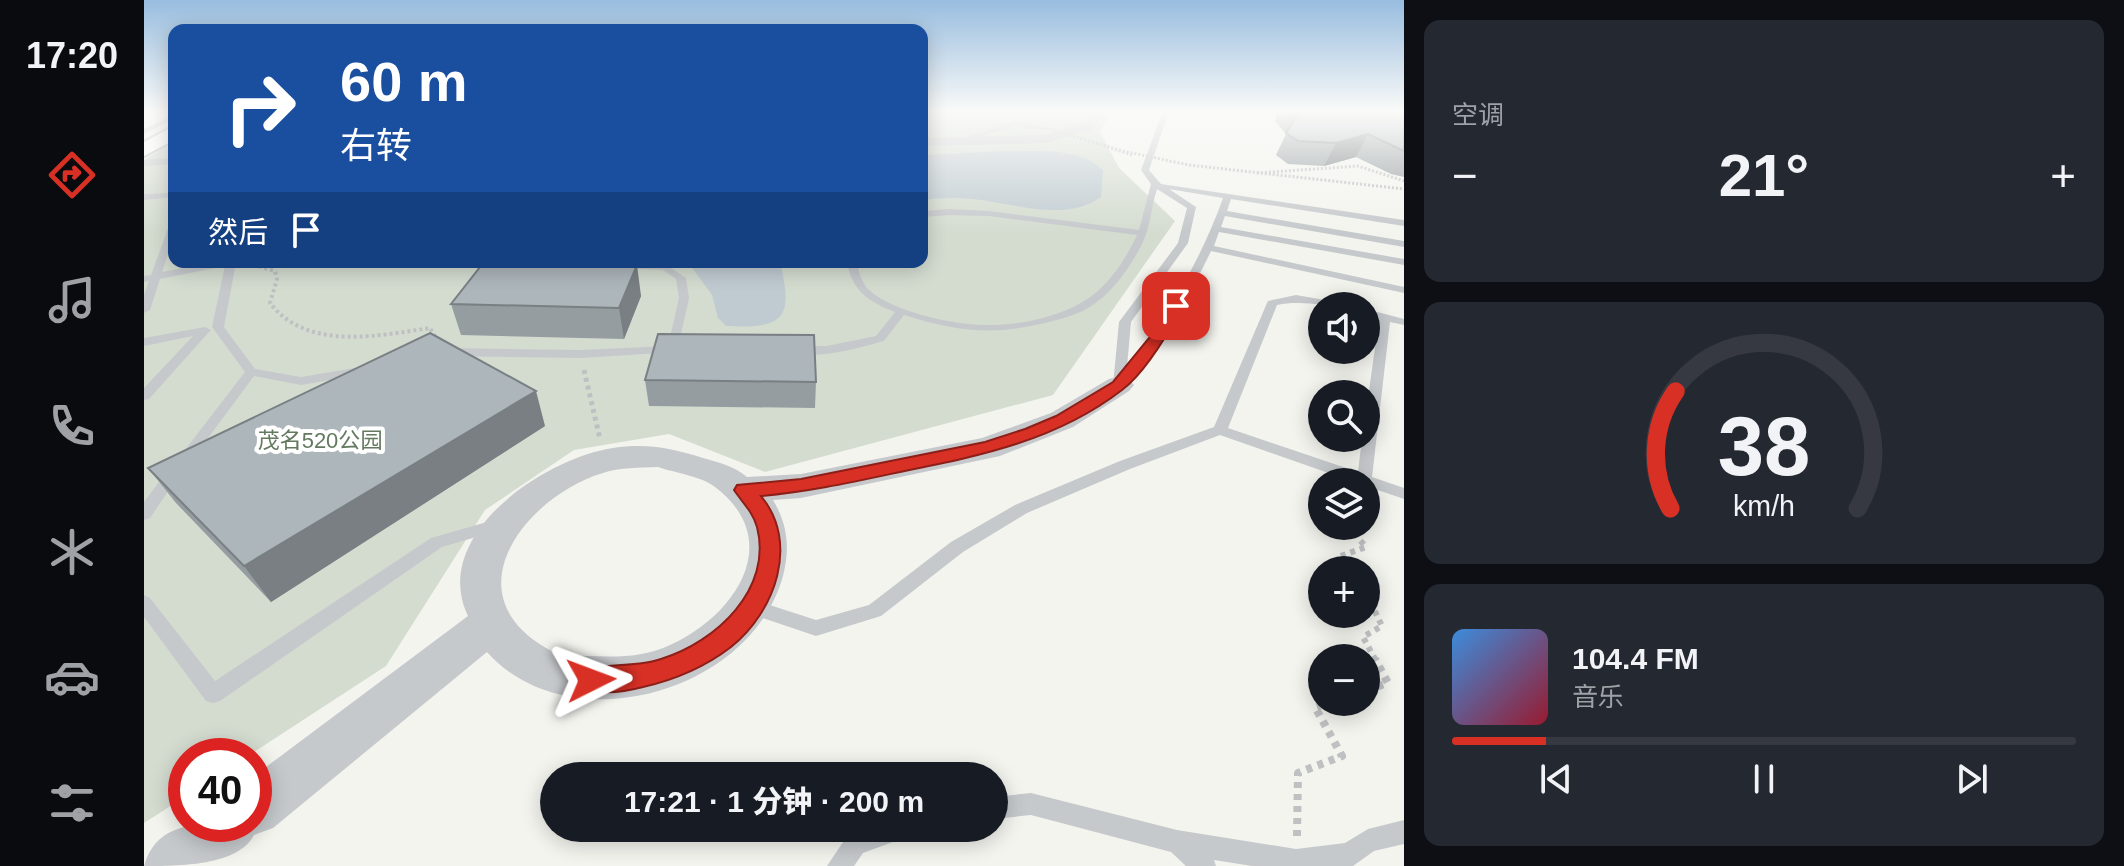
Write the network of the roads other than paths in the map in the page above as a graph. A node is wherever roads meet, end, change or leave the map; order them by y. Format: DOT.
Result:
graph roads {
  1 [pos="1152,151"];
  2 [pos="168,161"];
  3 [pos="144,163"];
  4 [pos="1155,184"];
  5 [pos="168,195"];
  6 [pos="1228,195"];
  7 [pos="144,197"];
  8 [pos="928,213"];
  9 [pos="1222,213"];
  10 [pos="1404,223"];
  11 [pos="1216,229"];
  12 [pos="1142,233"];
  13 [pos="1404,244"];
  14 [pos="1209,248"];
  15 [pos="168,251"];
  16 [pos="1404,262"];
  17 [pos="201,268"];
  18 [pos="229,268"];
  19 [pos="667,268"];
  20 [pos="854,268"];
  21 [pos="156,277"];
  22 [pos="144,279"];
  23 [pos="1404,290"];
  24 [pos="1308,300"];
  25 [pos="144,310"];
  26 [pos="902,311"];
  27 [pos="1380,316"];
  28 [pos="1385,317"];
  29 [pos="1404,322"];
  30 [pos="211,329"];
  31 [pos="144,342"];
  32 [pos="673,349"];
  33 [pos="694,349"];
  34 [pos="783,350"];
  35 [pos="440,353"];
  36 [pos="373,368"];
  37 [pos="251,372"];
  38 [pos="1119,385"];
  39 [pos="144,396"];
  40 [pos="1220,430"];
  41 [pos="1329,468"];
  42 [pos="1366,468"];
  43 [pos="1380,486"];
  44 [pos="744,490"];
  45 [pos="1404,494"];
  46 [pos="144,514"];
  47 [pos="503,524"];
  48 [pos="144,603"];
  49 [pos="751,607"];
  50 [pos="491,623"];
  51 [pos="272,795"];
  52 [pos="1008,806"];
  53 [pos="1404,832"];
  54 [pos="206,842"];
  55 [pos="861,842"];
  56 [pos="1177,842"];
  57 [pos="1351,860"];
  58 [pos="171,866"];
  59 [pos="839,866"];
  60 [pos="1204,866"];
  1 -- 4 [label="lane"];
  2 -- 3 [label="street"];
  4 -- 6 [label="lane"];
  4 -- 12 [label="lane"];
  4 -- 38 [label="lane"];
  5 -- 7 [label="lane"];
  6 -- 9 [label="lane"];
  6 -- 10 [label="lane"];
  8 -- 12 [label="lane"];
  9 -- 11 [label="lane"];
  9 -- 13 [label="lane"];
  11 -- 14 [label="lane"];
  11 -- 16 [label="lane"];
  12 -- 26 [label="lane"];
  14 -- 23 [label="lane"];
  14 -- 38 [label="lane"];
  15 -- 21 [label="lane"];
  17 -- 21 [label="lane"];
  18 -- 30 [label="lane"];
  19 -- 32 [label="lane"];
  20 -- 26 [label="lane"];
  21 -- 22 [label="lane"];
  21 -- 25 [label="lane"];
  24 -- 40 [label="lane"];
  26 -- 34 [label="lane"];
  27 -- 28 [label="lane"];
  28 -- 29 [label="lane"];
  28 -- 42 [label="lane"];
  30 -- 31 [label="lane"];
  30 -- 37 [label="lane"];
  30 -- 39 [label="lane"];
  32 -- 33 [label="lane"];
  32 -- 35 [label="lane"];
  36 -- 37 [label="lane"];
  37 -- 46 [label="lane"];
  38 -- 44 [label="street"];
  40 -- 41 [label="lane"];
  40 -- 49 [label="lane"];
  43 -- 45 [label="lane"];
  44 -- 47 [label="street"];
  44 -- 49 [label="street"];
  47 -- 48 [label="lane"];
  47 -- 50 [label="street"];
  49 -- 50 [label="street"];
  50 -- 51 [label="street"];
  52 -- 56 [label="lane"];
  53 -- 57 [label="lane"];
  54 -- 58 [label="street"];
  55 -- 59 [label="lane"];
  56 -- 57 [label="lane"];
  56 -- 60 [label="lane"];
}
